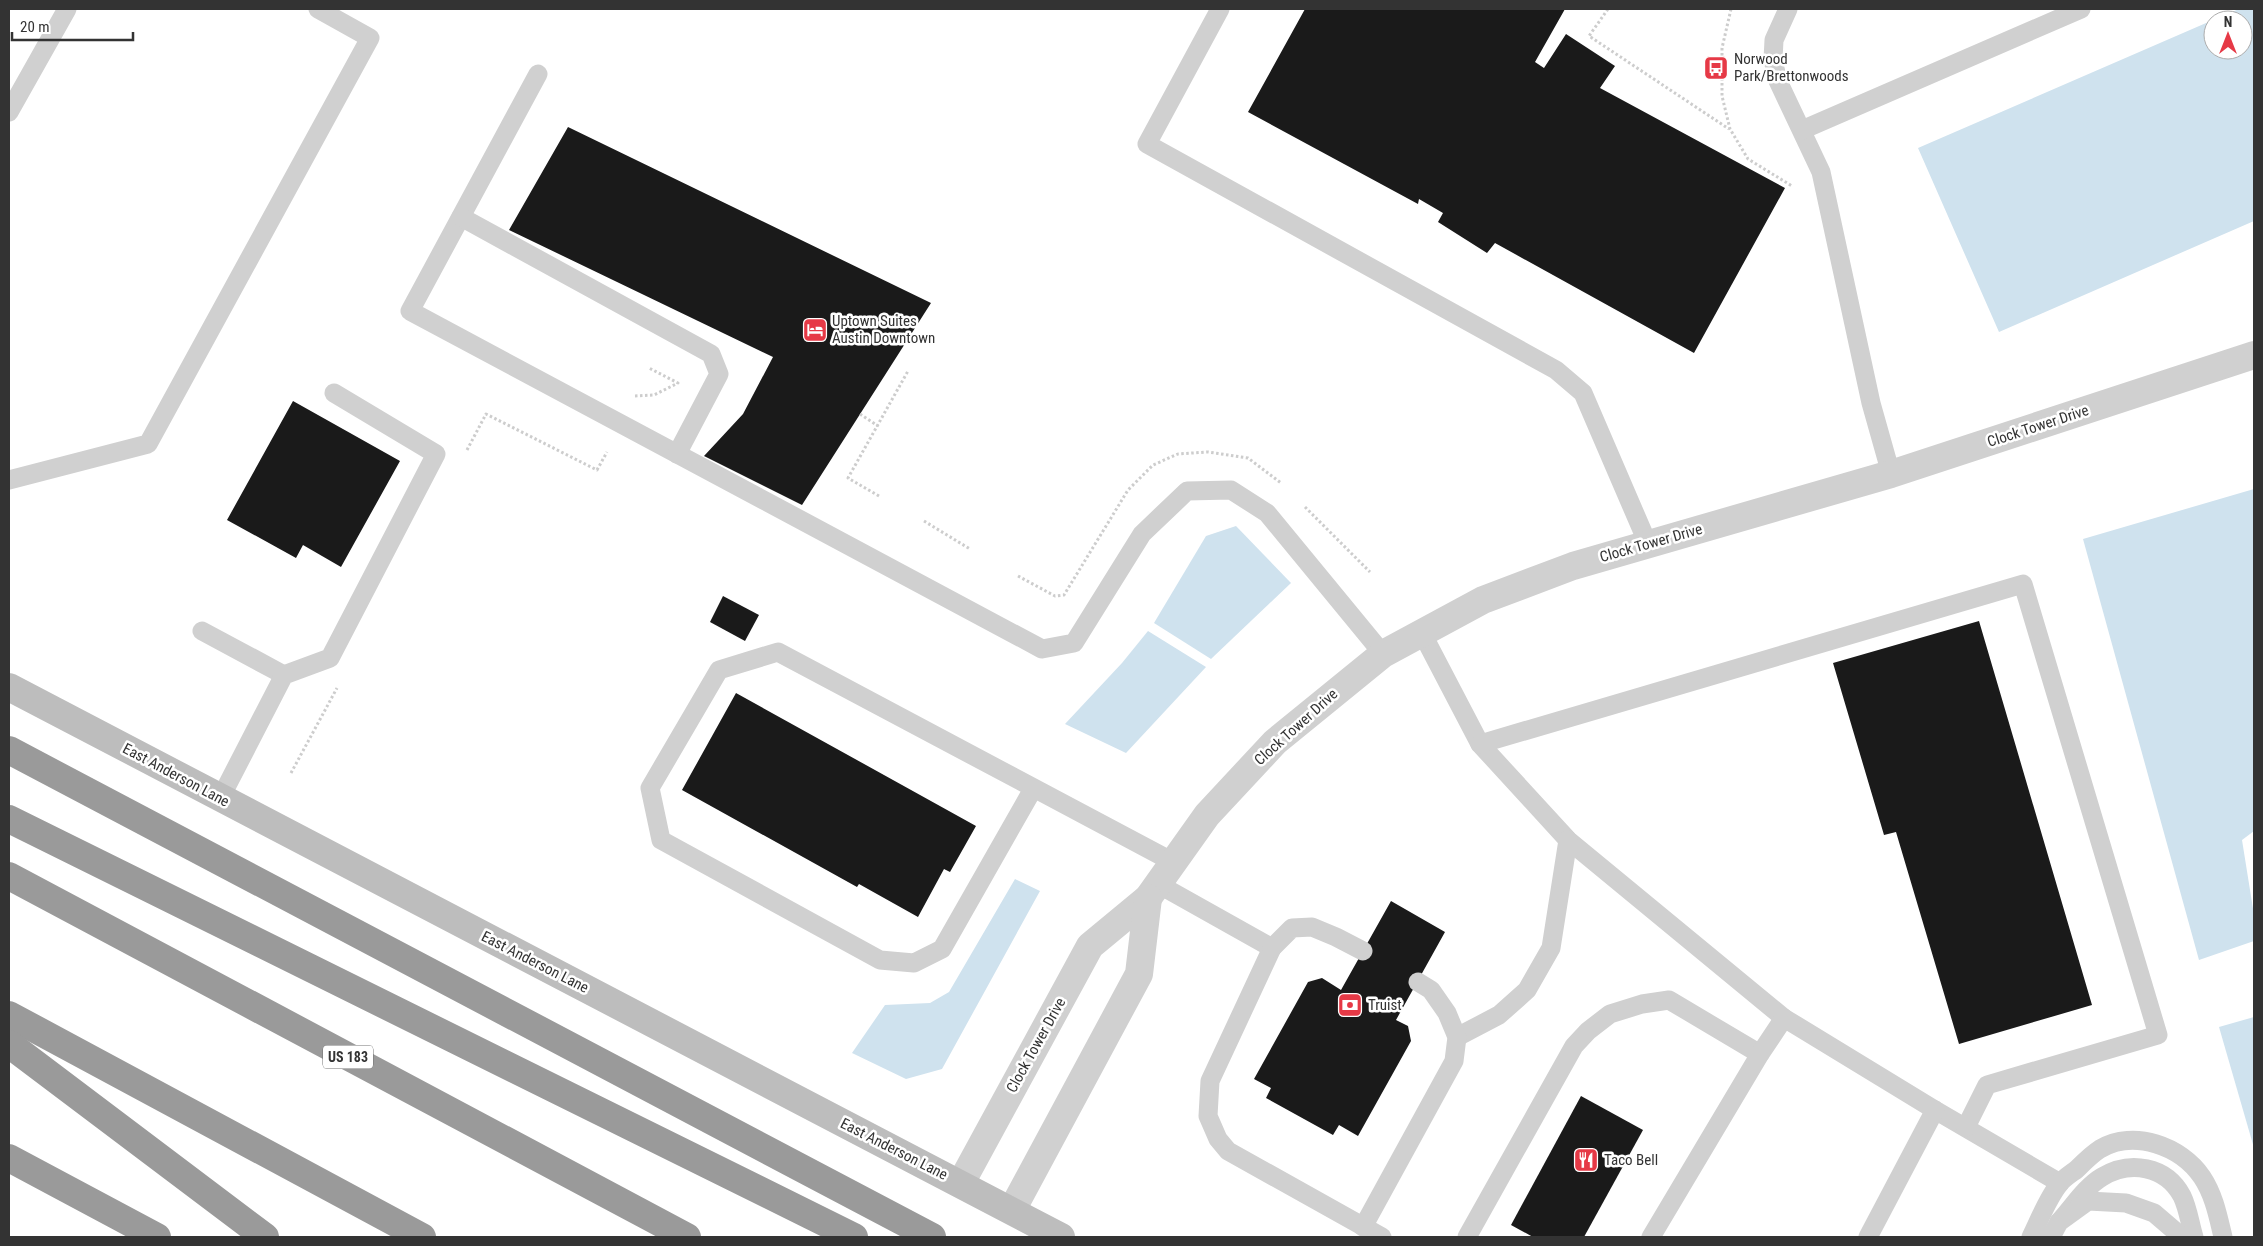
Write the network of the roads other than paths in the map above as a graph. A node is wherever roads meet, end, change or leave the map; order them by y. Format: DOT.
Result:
graph roads {
  1 [pos="68,9"];
  2 [pos="318,9"];
  3 [pos="1220,9"];
  4 [pos="1788,9"];
  5 [pos="2081,9"];
  6 [pos="538,74"];
  7 [pos="9,112"];
  8 [pos="1802,130"];
  9 [pos="461,217"];
  10 [pos="2254,355"];
  11 [pos="334,393"];
  12 [pos="677,454"];
  13 [pos="1890,474"];
  14 [pos="9,480"];
  15 [pos="1648,544"];
  16 [pos="202,631"];
  17 [pos="1422,633"];
  18 [pos="1383,654"];
  19 [pos="284,676"];
  20 [pos="9,687"];
  21 [pos="1480,744"];
  22 [pos="9,750"];
  23 [pos="1033,789"];
  24 [pos="220,799"];
  25 [pos="9,819"];
  26 [pos="1568,840"];
  27 [pos="9,876"];
  28 [pos="1160,881"];
  29 [pos="1272,948"];
  30 [pos="1363,952"];
  31 [pos="1418,982"];
  32 [pos="9,1015"];
  33 [pos="1784,1018"];
  34 [pos="1457,1037"];
  35 [pos="9,1044"];
  36 [pos="1760,1054"];
  37 [pos="1935,1110"];
  38 [pos="1966,1127"];
  39 [pos="9,1158"];
  40 [pos="961,1183"];
  41 [pos="2060,1183"];
  42 [pos="1012,1210"];
  43 [pos="1364,1227"];
  44 [pos="2055,1230"];
  45 [pos="157,1237"];
  46 [pos="265,1237"];
  47 [pos="422,1237"];
  48 [pos="687,1237"];
  49 [pos="854,1237"];
  50 [pos="932,1237"];
  51 [pos="1061,1237"];
  52 [pos="1382,1237"];
  53 [pos="1467,1237"];
  54 [pos="1651,1237"];
  55 [pos="1868,1237"];
  56 [pos="2031,1237"];
  57 [pos="2182,1237"];
  58 [pos="2194,1237"];
  59 [pos="2224,1237"];
  1 -- 7 [label="lane"];
  2 -- 14 [label="lane"];
  3 -- 15 [label="lane"];
  4 -- 8 [label="lane"];
  5 -- 8 [label="lane"];
  6 -- 9 [label="lane"];
  8 -- 13 [label="lane"];
  9 -- 12 [label="lane"];
  9 -- 12 [label="lane"];
  10 -- 13 [label="street, Clock Tower Drive"];
  11 -- 19 [label="lane"];
  12 -- 18 [label="lane"];
  13 -- 15 [label="street, Clock Tower Drive"];
  15 -- 17 [label="street, Clock Tower Drive"];
  16 -- 19 [label="lane"];
  17 -- 18 [label="street, Clock Tower Drive"];
  17 -- 21 [label="lane"];
  18 -- 28 [label="street, Clock Tower Drive"];
  19 -- 24 [label="lane"];
  20 -- 24 [label="main road, East Anderson Lane"];
  21 -- 26 [label="lane"];
  21 -- 38 [label="lane"];
  22 -- 50 [label="highway"];
  23 -- 23 [label="lane"];
  23 -- 28 [label="lane"];
  24 -- 40 [label="main road, East Anderson Lane"];
  25 -- 49 [label="highway"];
  26 -- 33 [label="lane"];
  26 -- 34 [label="lane"];
  27 -- 48 [label="highway, US 183"];
  28 -- 29 [label="lane"];
  28 -- 40 [label="street, Clock Tower Drive"];
  28 -- 42 [label="street, Clock Tower Drive"];
  29 -- 30 [label="lane"];
  29 -- 43 [label="lane"];
  31 -- 34 [label="lane"];
  32 -- 47 [label="highway"];
  33 -- 36 [label="lane"];
  33 -- 37 [label="lane"];
  34 -- 43 [label="lane"];
  35 -- 46 [label="highway"];
  36 -- 53 [label="lane"];
  36 -- 54 [label="lane"];
  37 -- 38 [label="lane"];
  37 -- 55 [label="lane"];
  38 -- 41 [label="lane"];
  39 -- 45 [label="highway"];
  40 -- 42 [label="main road, East Anderson Lane"];
  41 -- 56 [label="lane"];
  41 -- 59 [label="lane"];
  42 -- 51 [label="main road, East Anderson Lane"];
  43 -- 52 [label="lane"];
  44 -- 57 [label="lane"];
  44 -- 58 [label="lane"];
}
